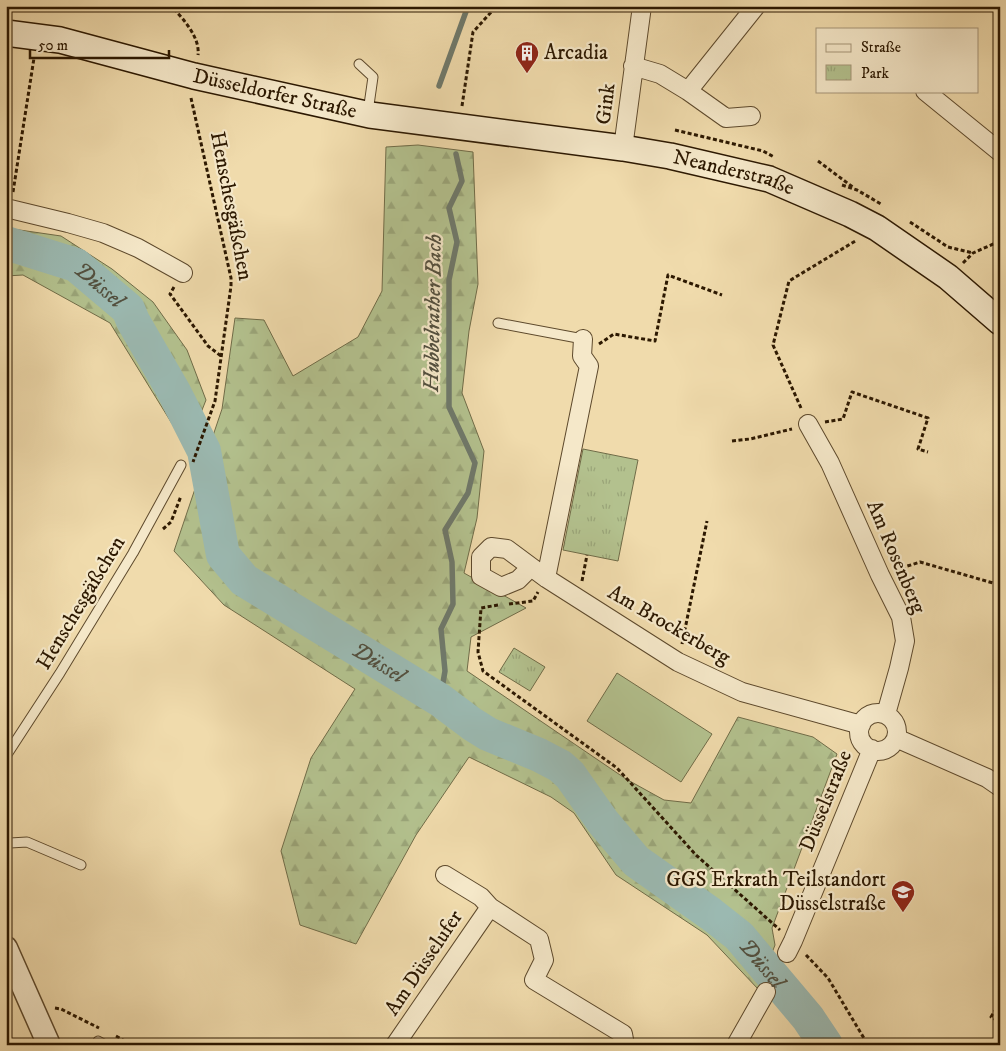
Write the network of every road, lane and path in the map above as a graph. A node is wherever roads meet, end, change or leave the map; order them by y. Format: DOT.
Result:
graph roads {
  1 [pos="90,6"];
  2 [pos="124,6"];
  3 [pos="642,6"];
  4 [pos="756,6"];
  5 [pos="995,6"];
  6 [pos="174,9"];
  7 [pos="494,9"];
  8 [pos="1000,10"];
  9 [pos="6,33"];
  10 [pos="37,36"];
  11 [pos="359,64"];
  12 [pos="633,66"];
  13 [pos="194,76"];
  14 [pos="688,91"];
  15 [pos="927,92"];
  16 [pos="368,115"];
  17 [pos="751,116"];
  18 [pos="430,122"];
  19 [pos="459,126"];
  20 [pos="623,148"];
  21 [pos="1000,152"];
  22 [pos="818,161"];
  23 [pos="14,186"];
  24 [pos="857,190"];
  25 [pos="6,208"];
  26 [pos="1000,241"];
  27 [pos="852,242"];
  28 [pos="973,253"];
  29 [pos="183,273"];
  30 [pos="722,295"];
  31 [pos="498,322"];
  32 [pos="1000,322"];
  33 [pos="583,347"];
  34 [pos="221,356"];
  35 [pos="808,424"];
  36 [pos="732,440"];
  37 [pos="928,452"];
  38 [pos="181,465"];
  39 [pos="191,470"];
  40 [pos="707,521"];
  41 [pos="587,555"];
  42 [pos="532,567"];
  43 [pos="880,575"];
  44 [pos="546,578"];
  45 [pos="1000,585"];
  46 [pos="578,598"];
  47 [pos="507,604"];
  48 [pos="498,606"];
  49 [pos="678,662"];
  50 [pos="886,714"];
  51 [pos="861,724"];
  52 [pos="896,738"];
  53 [pos="872,749"];
  54 [pos="6,756"];
  55 [pos="1000,787"];
  56 [pos="6,845"];
  57 [pos="81,865"];
  58 [pos="445,875"];
  59 [pos="490,907"];
  60 [pos="790,947"];
  61 [pos="6,948"];
  62 [pos="766,992"];
  63 [pos="1000,1003"];
  64 [pos="31,1004"];
  65 [pos="1000,1022"];
  66 [pos="100,1029"];
  67 [pos="108,1033"];
  68 [pos="49,1045"];
  69 [pos="132,1045"];
  70 [pos="395,1045"];
  71 [pos="625,1045"];
  72 [pos="736,1045"];
  73 [pos="868,1045"];
  1 -- 2 [label="path"];
  3 -- 12 [label="street, Gink"];
  4 -- 14 [label="street"];
  5 -- 8 [label="lane"];
  6 -- 13 [label="path, Henschesgäßchen"];
  7 -- 19 [label="path"];
  9 -- 10 [label="main road, Düsseldorfer Straße"];
  10 -- 13 [label="main road, Düsseldorfer Straße"];
  10 -- 23 [label="path"];
  11 -- 16 [label="lane"];
  12 -- 14 [label="street, Gink"];
  12 -- 20 [label="street, Gink"];
  13 -- 16 [label="main road, Düsseldorfer Straße"];
  13 -- 34 [label="path, Henschesgäßchen"];
  14 -- 17 [label="street, Gink"];
  15 -- 21 [label="street"];
  16 -- 18 [label="main road, Düsseldorfer Straße"];
  18 -- 19 [label="main road, Neanderstraße"];
  19 -- 20 [label="main road, Neanderstraße"];
  20 -- 32 [label="main road, Neanderstraße"];
  22 -- 24 [label="path"];
  25 -- 29 [label="street"];
  26 -- 28 [label="path"];
  27 -- 35 [label="path"];
  29 -- 34 [label="path"];
  30 -- 33 [label="path"];
  31 -- 33 [label="lane"];
  33 -- 44 [label="street"];
  34 -- 39 [label="path, Henschesgäßchen"];
  35 -- 36 [label="path"];
  35 -- 37 [label="path"];
  35 -- 43 [label="street, Am Rosenberg"];
  38 -- 54 [label="lane, Henschesgäßchen"];
  40 -- 49 [label="path"];
  41 -- 46 [label="path"];
  42 -- 44 [label="street, Am Brockerberg"];
  43 -- 45 [label="path"];
  43 -- 50 [label="street, Am Rosenberg"];
  44 -- 46 [label="street, Am Brockerberg"];
  44 -- 47 [label="path"];
  46 -- 49 [label="street, Am Brockerberg"];
  48 -- 60 [label="path"];
  49 -- 51 [label="street, Am Brockerberg"];
  50 -- 51 [label="street"];
  50 -- 52 [label="street"];
  51 -- 53 [label="street"];
  52 -- 53 [label="street"];
  52 -- 55 [label="street"];
  53 -- 60 [label="street, Düsselstraße"];
  56 -- 57 [label="lane"];
  58 -- 59 [label="street, Am Düsselufer"];
  59 -- 70 [label="street, Am Düsselufer"];
  59 -- 71 [label="street, Am Düsselufer"];
  60 -- 73 [label="path"];
  61 -- 64 [label="street"];
  62 -- 72 [label="street"];
  63 -- 65 [label="path"];
  64 -- 66 [label="path"];
  64 -- 68 [label="street"];
  67 -- 69 [label="path"];
}
